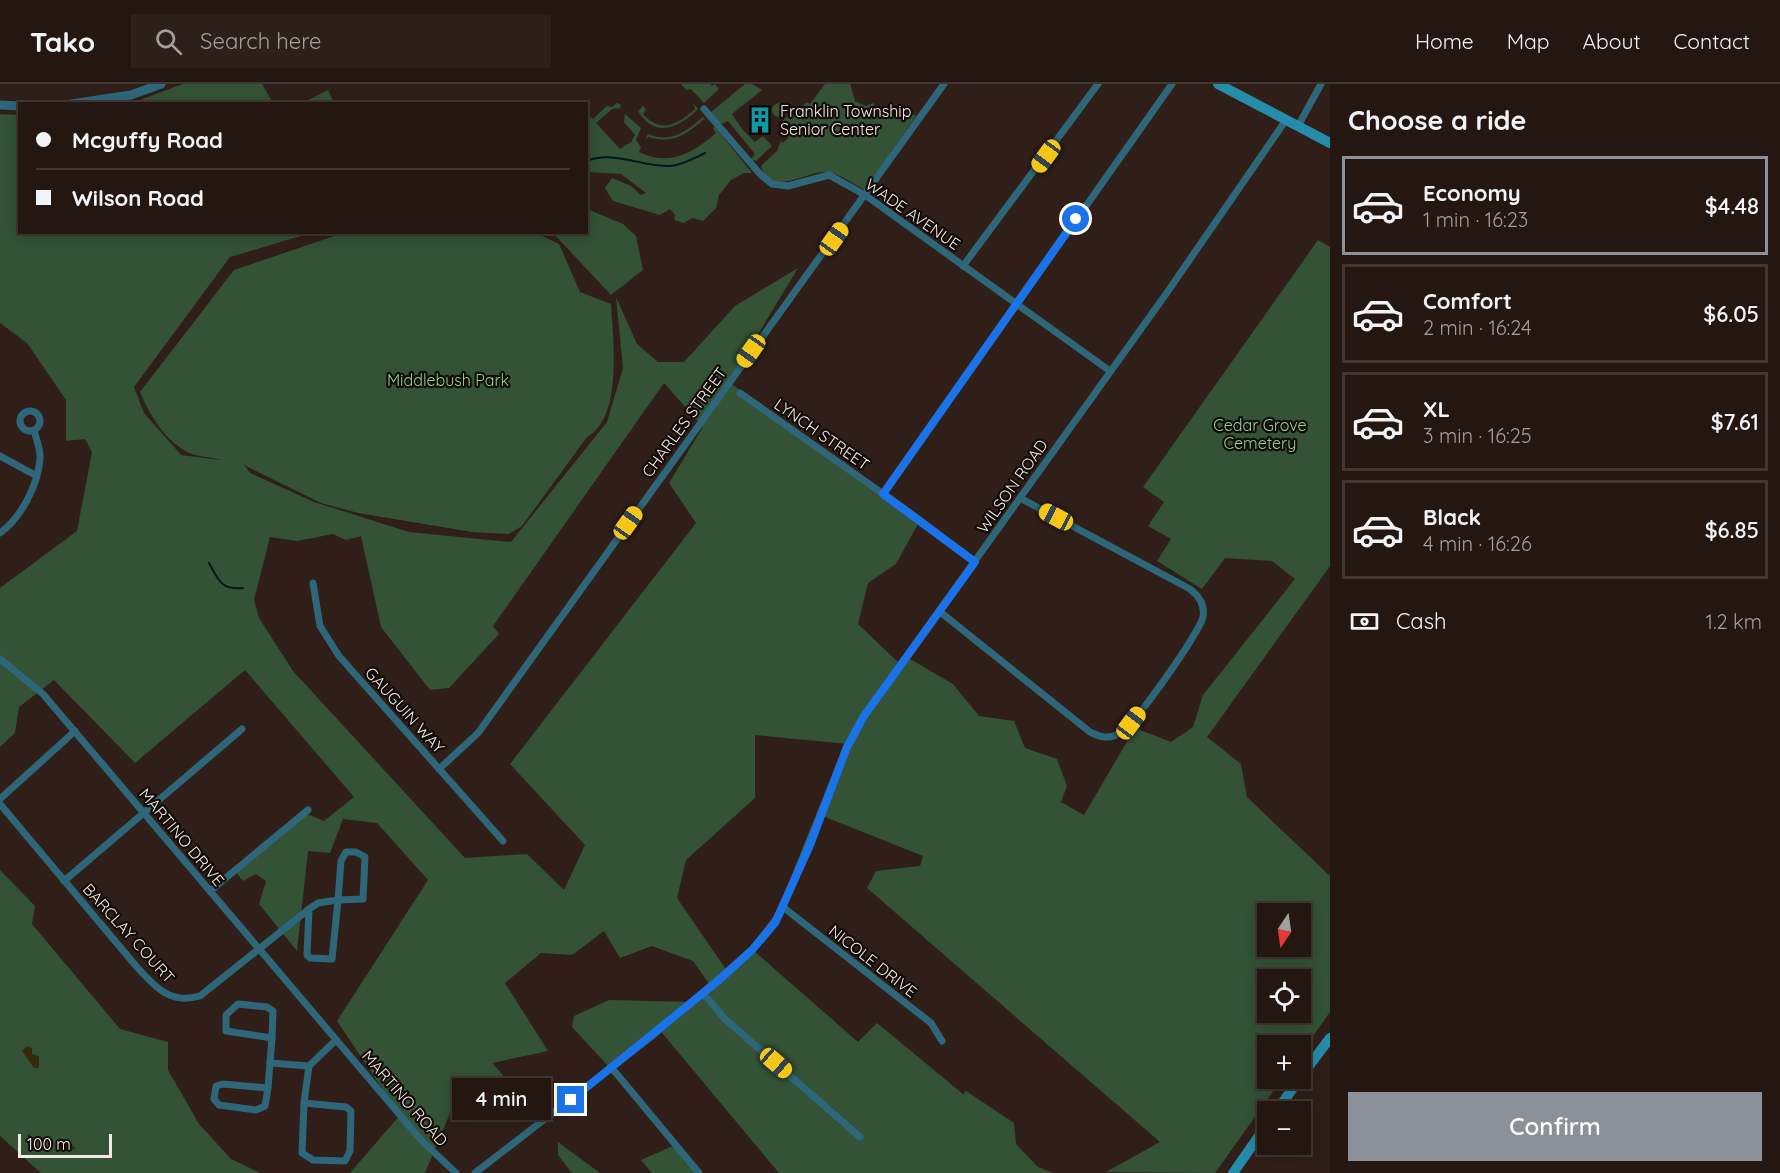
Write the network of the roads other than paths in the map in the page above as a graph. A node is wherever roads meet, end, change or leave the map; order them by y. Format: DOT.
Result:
graph roads {
  1 [pos="161,84"];
  2 [pos="944,84"];
  3 [pos="1098,84"];
  4 [pos="1172,84"];
  5 [pos="1218,84"];
  6 [pos="1320,84"];
  7 [pos="84,102"];
  8 [pos="0,105"];
  9 [pos="18,106"];
  10 [pos="704,109"];
  11 [pos="1286,120"];
  12 [pos="1298,126"];
  13 [pos="1330,142"];
  14 [pos="865,195"];
  15 [pos="963,266"];
  16 [pos="1016,305"];
  17 [pos="1110,371"];
  18 [pos="740,393"];
  19 [pos="34,430"];
  20 [pos="0,456"];
  21 [pos="35,476"];
  22 [pos="883,494"];
  23 [pos="1020,498"];
  24 [pos="0,533"];
  25 [pos="975,562"];
  26 [pos="313,583"];
  27 [pos="939,611"];
  28 [pos="0,658"];
  29 [pos="242,729"];
  30 [pos="75,731"];
  31 [pos="439,769"];
  32 [pos="0,799"];
  33 [pos="0,804"];
  34 [pos="308,810"];
  35 [pos="144,812"];
  36 [pos="503,841"];
  37 [pos="64,881"];
  38 [pos="210,891"];
  39 [pos="338,900"];
  40 [pos="783,907"];
  41 [pos="309,909"];
  42 [pos="260,950"];
  43 [pos="703,993"];
  44 [pos="272,1038"];
  45 [pos="1330,1038"];
  46 [pos="336,1040"];
  47 [pos="942,1041"];
  48 [pos="270,1063"];
  49 [pos="1311,1063"];
  50 [pos="309,1066"];
  51 [pos="612,1067"];
  52 [pos="268,1088"];
  53 [pos="304,1103"];
  54 [pos="861,1137"];
  55 [pos="1257,1139"];
  56 [pos="456,1173"];
  57 [pos="476,1173"];
  58 [pos="699,1173"];
  59 [pos="1233,1173"];
  1 -- 7 [label="street"];
  2 -- 14 [label="street, CHARLES STREET"];
  3 -- 15 [label="street"];
  4 -- 16 [label="street"];
  5 -- 11 [label="main road"];
  6 -- 12 [label="street"];
  8 -- 9 [label="street"];
  10 -- 14 [label="street, WADE AVENUE"];
  11 -- 12 [label="main road"];
  11 -- 17 [label="street, WILSON ROAD"];
  12 -- 13 [label="main road"];
  14 -- 15 [label="street, WADE AVENUE"];
  14 -- 31 [label="street, CHARLES STREET"];
  15 -- 16 [label="street, WADE AVENUE"];
  16 -- 17 [label="street, WADE AVENUE"];
  16 -- 22 [label="street"];
  17 -- 23 [label="street, WILSON ROAD"];
  18 -- 22 [label="street, LYNCH STREET"];
  19 -- 21 [label="street"];
  20 -- 21 [label="street"];
  21 -- 24 [label="street"];
  22 -- 25 [label="street, LYNCH STREET"];
  23 -- 25 [label="street, WILSON ROAD"];
  23 -- 27 [label="street"];
  25 -- 27 [label="street, WILSON ROAD"];
  26 -- 31 [label="street, GAUGUIN WAY"];
  27 -- 40 [label="street, WILSON ROAD"];
  28 -- 30 [label="street, MARTINO DRIVE"];
  29 -- 35 [label="street"];
  30 -- 32 [label="street"];
  30 -- 35 [label="street, MARTINO DRIVE"];
  31 -- 36 [label="street, GAUGUIN WAY"];
  33 -- 37 [label="street, BARCLAY COURT"];
  34 -- 38 [label="street"];
  35 -- 37 [label="street"];
  35 -- 38 [label="street, MARTINO DRIVE"];
  37 -- 42 [label="street, BARCLAY COURT"];
  38 -- 42 [label="street, MARTINO DRIVE"];
  39 -- 39 [label="street"];
  39 -- 41 [label="street"];
  39 -- 41 [label="street"];
  40 -- 43 [label="street, WILSON ROAD"];
  40 -- 47 [label="street, NICOLE DRIVE"];
  41 -- 42 [label="street, BARCLAY COURT"];
  42 -- 46 [label="street, MARTINO DRIVE"];
  43 -- 51 [label="street, WILSON ROAD"];
  43 -- 54 [label="street"];
  44 -- 44 [label="street"];
  44 -- 48 [label="street"];
  45 -- 49 [label="main road"];
  46 -- 50 [label="street"];
  46 -- 56 [label="street, MARTINO ROAD"];
  48 -- 50 [label="street"];
  48 -- 52 [label="street"];
  50 -- 53 [label="street"];
  51 -- 57 [label="street, WILSON ROAD"];
  51 -- 58 [label="street"];
  52 -- 52 [label="street"];
  53 -- 53 [label="street"];
  55 -- 59 [label="main road"];
}
